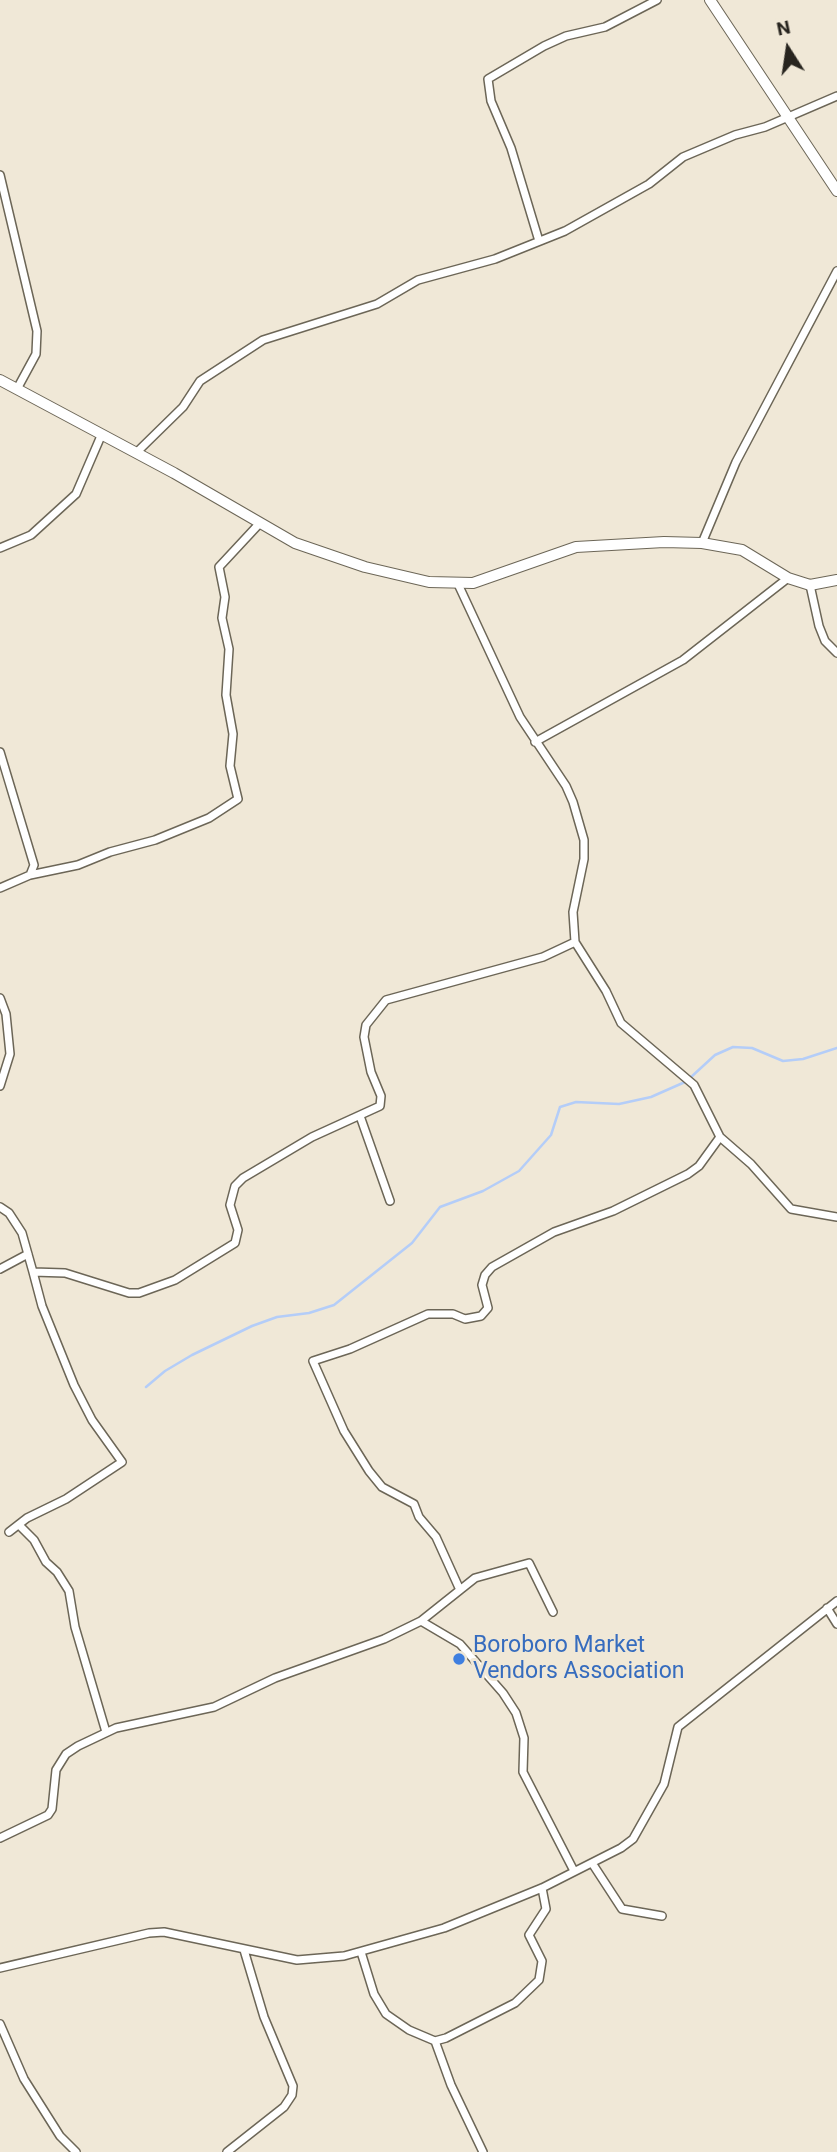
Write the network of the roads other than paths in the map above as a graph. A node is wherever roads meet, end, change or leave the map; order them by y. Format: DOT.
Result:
graph roads {
  1 [pos="657,0"];
  2 [pos="709,0"];
  3 [pos="837,96"];
  4 [pos="788,117"];
  5 [pos="0,174"];
  6 [pos="837,191"];
  7 [pos="539,242"];
  8 [pos="837,271"];
  9 [pos="0,380"];
  10 [pos="17,389"];
  11 [pos="101,436"];
  12 [pos="136,453"];
  13 [pos="259,524"];
  14 [pos="702,543"];
  15 [pos="0,548"];
  16 [pos="788,578"];
  17 [pos="837,580"];
  18 [pos="458,584"];
  19 [pos="810,585"];
  20 [pos="837,653"];
  21 [pos="535,742"];
  22 [pos="0,752"];
  23 [pos="30,874"];
  24 [pos="0,888"];
  25 [pos="575,942"];
  26 [pos="0,998"];
  27 [pos="0,1086"];
  28 [pos="360,1116"];
  29 [pos="720,1138"];
  30 [pos="390,1201"];
  31 [pos="0,1207"];
  32 [pos="837,1217"];
  33 [pos="28,1254"];
  34 [pos="0,1269"];
  35 [pos="33,1272"];
  36 [pos="19,1525"];
  37 [pos="9,1532"];
  38 [pos="460,1591"];
  39 [pos="837,1601"];
  40 [pos="827,1608"];
  41 [pos="552,1612"];
  42 [pos="422,1621"];
  43 [pos="837,1624"];
  44 [pos="106,1732"];
  45 [pos="0,1838"];
  46 [pos="592,1863"];
  47 [pos="574,1871"];
  48 [pos="542,1888"];
  49 [pos="662,1916"];
  50 [pos="244,1950"];
  51 [pos="361,1952"];
  52 [pos="0,1968"];
  53 [pos="0,2024"];
  54 [pos="435,2041"];
  55 [pos="76,2152"];
  56 [pos="227,2152"];
  57 [pos="483,2152"];
  1 -- 7 [label="street"];
  2 -- 4 [label="street"];
  3 -- 4 [label="street"];
  4 -- 6 [label="street"];
  4 -- 7 [label="street"];
  5 -- 10 [label="street"];
  7 -- 12 [label="street"];
  8 -- 14 [label="street"];
  9 -- 10 [label="street"];
  10 -- 11 [label="street"];
  11 -- 12 [label="street"];
  11 -- 15 [label="street"];
  12 -- 13 [label="street"];
  13 -- 18 [label="street"];
  13 -- 23 [label="street"];
  14 -- 16 [label="street"];
  14 -- 18 [label="street"];
  16 -- 19 [label="street"];
  16 -- 21 [label="street"];
  17 -- 19 [label="street"];
  18 -- 21 [label="street"];
  19 -- 20 [label="street"];
  21 -- 25 [label="street"];
  22 -- 23 [label="street"];
  23 -- 24 [label="street"];
  25 -- 28 [label="street"];
  25 -- 29 [label="street"];
  26 -- 27 [label="street"];
  28 -- 30 [label="street"];
  28 -- 35 [label="street"];
  29 -- 32 [label="street"];
  29 -- 38 [label="street"];
  31 -- 33 [label="street"];
  33 -- 34 [label="street"];
  33 -- 35 [label="street"];
  35 -- 36 [label="street"];
  36 -- 37 [label="street"];
  36 -- 44 [label="street"];
  38 -- 41 [label="street"];
  38 -- 42 [label="street"];
  39 -- 40 [label="street"];
  40 -- 43 [label="street"];
  40 -- 46 [label="street"];
  42 -- 44 [label="street"];
  42 -- 47 [label="street"];
  44 -- 45 [label="street"];
  46 -- 47 [label="street"];
  46 -- 49 [label="street"];
  47 -- 48 [label="street"];
  48 -- 51 [label="street"];
  48 -- 54 [label="street"];
  50 -- 51 [label="street"];
  50 -- 52 [label="street"];
  50 -- 56 [label="street"];
  51 -- 54 [label="street"];
  53 -- 55 [label="street"];
  54 -- 57 [label="street"];
}
